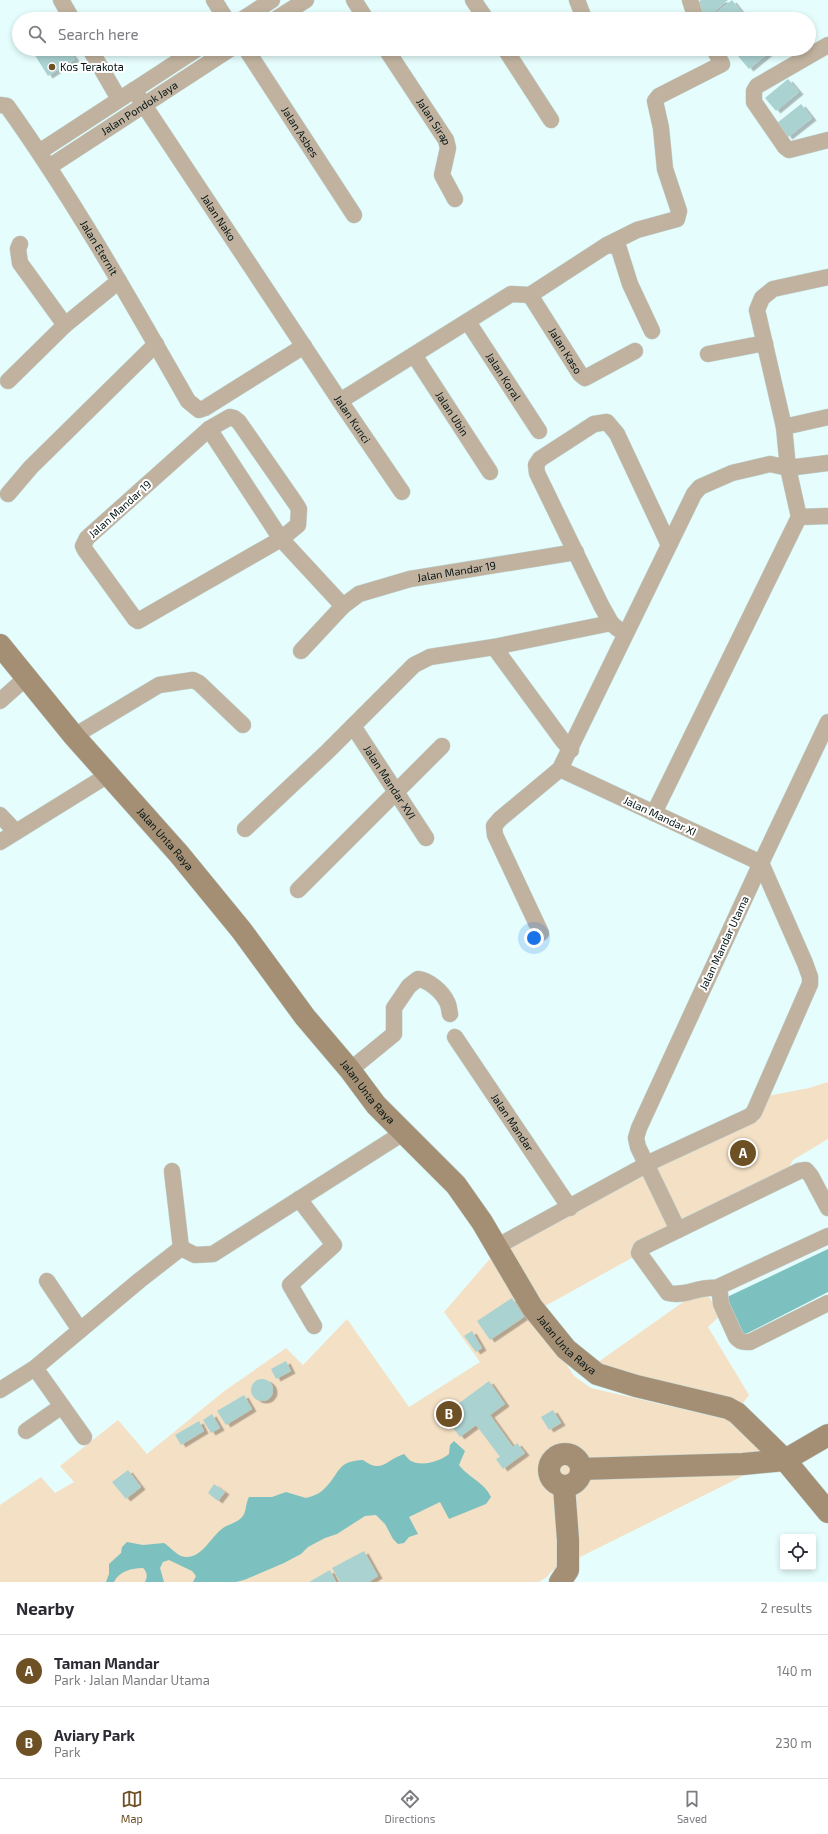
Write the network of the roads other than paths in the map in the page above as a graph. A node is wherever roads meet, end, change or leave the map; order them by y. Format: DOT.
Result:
graph roads {
  1 [pos="61,0"];
  2 [pos="214,0"];
  3 [pos="272,0"];
  4 [pos="306,0"];
  5 [pos="354,0"];
  6 [pos="473,0"];
  7 [pos="690,0"];
  8 [pos="68,12"];
  9 [pos="222,12"];
  10 [pos="254,12"];
  11 [pos="287,12"];
  12 [pos="362,12"];
  13 [pos="481,12"];
  14 [pos="694,12"];
  15 [pos="828,45"];
  16 [pos="816,52"];
  17 [pos="94,56"];
  18 [pos="185,56"];
  19 [pos="219,56"];
  20 [pos="251,56"];
  21 [pos="391,56"];
  22 [pos="510,56"];
  23 [pos="718,56"];
  24 [pos="809,56"];
  25 [pos="134,90"];
  26 [pos="120,99"];
  27 [pos="2,102"];
  28 [pos="144,105"];
  29 [pos="551,120"];
  30 [pos="828,140"];
  31 [pos="39,152"];
  32 [pos="49,167"];
  33 [pos="455,199"];
  34 [pos="354,215"];
  35 [pos="20,244"];
  36 [pos="607,245"];
  37 [pos="828,277"];
  38 [pos="119,281"];
  39 [pos="530,295"];
  40 [pos="468,322"];
  41 [pos="65,325"];
  42 [pos="652,331"];
  43 [pos="765,343"];
  44 [pos="156,344"];
  45 [pos="304,346"];
  46 [pos="635,351"];
  47 [pos="708,354"];
  48 [pos="414,355"];
  49 [pos="8,381"];
  50 [pos="340,401"];
  51 [pos="828,416"];
  52 [pos="784,427"];
  53 [pos="209,429"];
  54 [pos="540,431"];
  55 [pos="828,463"];
  56 [pos="788,468"];
  57 [pos="490,472"];
  58 [pos="402,492"];
  59 [pos="8,494"];
  60 [pos="828,516"];
  61 [pos="799,517"];
  62 [pos="281,539"];
  63 [pos="669,545"];
  64 [pos="576,552"];
  65 [pos="343,606"];
  66 [pos="612,623"];
  67 [pos="625,636"];
  68 [pos="0,645"];
  69 [pos="494,647"];
  70 [pos="301,651"];
  71 [pos="26,677"];
  72 [pos="0,701"];
  73 [pos="828,722"];
  74 [pos="243,724"];
  75 [pos="353,726"];
  76 [pos="74,736"];
  77 [pos="442,746"];
  78 [pos="571,750"];
  79 [pos="560,769"];
  80 [pos="108,775"];
  81 [pos="395,792"];
  82 [pos="654,813"];
  83 [pos="0,816"];
  84 [pos="245,829"];
  85 [pos="16,832"];
  86 [pos="426,838"];
  87 [pos="0,842"];
  88 [pos="760,863"];
  89 [pos="298,890"];
  90 [pos="541,933"];
  91 [pos="450,1014"];
  92 [pos="456,1037"];
  93 [pos="350,1070"];
  94 [pos="403,1133"];
  95 [pos="646,1166"];
  96 [pos="172,1171"];
  97 [pos="299,1200"];
  98 [pos="570,1208"];
  99 [pos="828,1208"];
  100 [pos="678,1230"];
  101 [pos="828,1236"];
  102 [pos="496,1247"];
  103 [pos="181,1248"];
  104 [pos="47,1280"];
  105 [pos="716,1288"];
  106 [pos="828,1303"];
  107 [pos="314,1326"];
  108 [pos="80,1330"];
  109 [pos="35,1368"];
  110 [pos="2,1383"];
  111 [pos="62,1406"];
  112 [pos="26,1431"];
  113 [pos="828,1435"];
  114 [pos="84,1437"];
  115 [pos="785,1460"];
  116 [pos="828,1512"];
  117 [pos="560,1582"];
  1 -- 8 [label="street"];
  2 -- 9 [label="street"];
  3 -- 10 [label="street"];
  4 -- 11 [label="street"];
  5 -- 12 [label="street"];
  6 -- 13 [label="street"];
  7 -- 14 [label="street"];
  15 -- 16 [label="street"];
  17 -- 26 [label="street"];
  18 -- 25 [label="street, Jalan Pondok Jaya"];
  19 -- 28 [label="street, Jalan Pondok Jaya"];
  20 -- 34 [label="street, Jalan Asbes"];
  21 -- 33 [label="street, Jalan Sirap"];
  22 -- 29 [label="street"];
  23 -- 36 [label="street"];
  24 -- 30 [label="street"];
  25 -- 26 [label="street, Jalan Pondok Jaya"];
  25 -- 28 [label="street, Jalan Nako"];
  26 -- 31 [label="street, Jalan Pondok Jaya"];
  27 -- 31 [label="street, Jalan Eternit"];
  28 -- 32 [label="street, Jalan Pondok Jaya"];
  28 -- 45 [label="street, Jalan Nako"];
  31 -- 32 [label="street, Jalan Eternit"];
  32 -- 38 [label="street, Jalan Eternit"];
  35 -- 41 [label="street"];
  36 -- 39 [label="street"];
  36 -- 42 [label="street"];
  37 -- 43 [label="street"];
  38 -- 41 [label="street"];
  38 -- 44 [label="street, Jalan Eternit"];
  39 -- 40 [label="street"];
  39 -- 46 [label="street, Jalan Kaso"];
  40 -- 48 [label="street"];
  40 -- 54 [label="street, Jalan Koral"];
  41 -- 49 [label="street"];
  43 -- 47 [label="street"];
  43 -- 52 [label="street"];
  44 -- 45 [label="street, Jalan Eternit"];
  44 -- 59 [label="street"];
  45 -- 50 [label="street, Jalan Kunci"];
  48 -- 50 [label="street"];
  48 -- 57 [label="street, Jalan Ubin"];
  50 -- 58 [label="street, Jalan Kunci"];
  51 -- 52 [label="street"];
  52 -- 56 [label="street"];
  53 -- 62 [label="street"];
  53 -- 62 [label="street, Jalan Mandar 19"];
  53 -- 62 [label="street, Jalan Mandar 19"];
  55 -- 56 [label="street"];
  56 -- 61 [label="street"];
  56 -- 63 [label="street"];
  60 -- 61 [label="street"];
  61 -- 82 [label="street"];
  62 -- 65 [label="street"];
  63 -- 64 [label="street"];
  63 -- 67 [label="street"];
  64 -- 65 [label="street, Jalan Mandar 19"];
  64 -- 66 [label="street"];
  65 -- 70 [label="street, Jalan Mandar 19"];
  66 -- 67 [label="street"];
  66 -- 69 [label="street"];
  67 -- 78 [label="street"];
  68 -- 71 [label="street, Jalan Unta Raya"];
  69 -- 75 [label="street"];
  69 -- 78 [label="street"];
  71 -- 72 [label="street"];
  71 -- 76 [label="street, Jalan Unta Raya"];
  73 -- 88 [label="street, Jalan Mandar Utama"];
  74 -- 76 [label="street"];
  75 -- 81 [label="street, Jalan Mandar XVI"];
  75 -- 84 [label="street"];
  76 -- 80 [label="street, Jalan Unta Raya"];
  77 -- 81 [label="street"];
  78 -- 79 [label="street"];
  79 -- 82 [label="street, Jalan Mandar XI"];
  79 -- 90 [label="street"];
  80 -- 85 [label="street"];
  80 -- 93 [label="street, Jalan Unta Raya"];
  81 -- 86 [label="street, Jalan Mandar XVI"];
  81 -- 89 [label="street"];
  82 -- 88 [label="street, Jalan Mandar XI"];
  83 -- 85 [label="street"];
  85 -- 87 [label="street"];
  88 -- 95 [label="street, Jalan Mandar Utama"];
  88 -- 95 [label="street"];
  91 -- 93 [label="street"];
  92 -- 98 [label="street, Jalan Mandar"];
  93 -- 94 [label="street, Jalan Unta Raya"];
  94 -- 97 [label="street"];
  94 -- 102 [label="street, Jalan Unta Raya"];
  95 -- 98 [label="street"];
  95 -- 100 [label="street, Jalan Mandar Utama"];
  96 -- 103 [label="street"];
  97 -- 103 [label="street"];
  97 -- 107 [label="street"];
  98 -- 102 [label="street"];
  99 -- 100 [label="street"];
  100 -- 105 [label="street"];
  101 -- 105 [label="street"];
  102 -- 115 [label="street, Jalan Unta Raya"];
  103 -- 108 [label="street"];
  104 -- 108 [label="street"];
  105 -- 106 [label="street"];
  108 -- 109 [label="street"];
  109 -- 110 [label="street"];
  109 -- 111 [label="street"];
  111 -- 112 [label="street"];
  111 -- 114 [label="street"];
  113 -- 115 [label="street"];
  115 -- 116 [label="street, Jalan Unta Raya"];
  115 -- 117 [label="street"];
}
